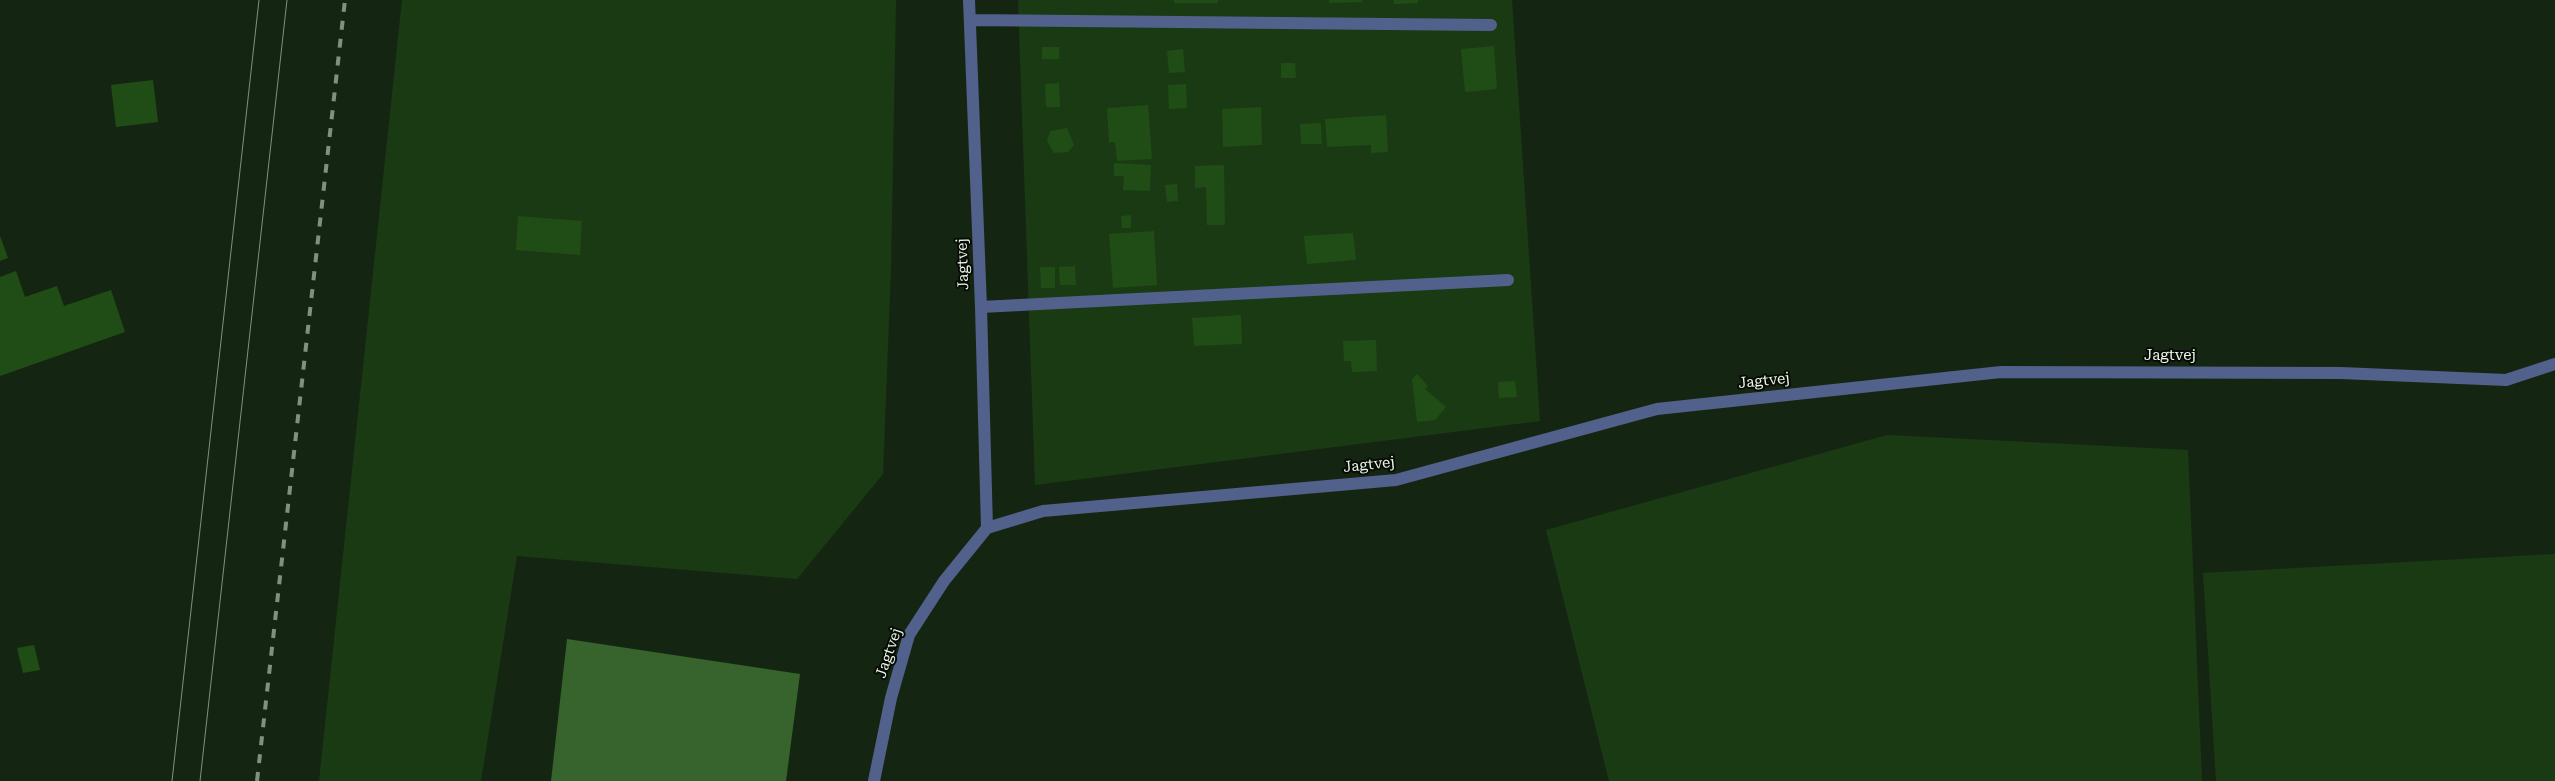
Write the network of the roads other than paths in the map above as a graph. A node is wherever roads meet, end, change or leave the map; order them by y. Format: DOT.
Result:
graph roads {
  1 [pos="969,0"];
  2 [pos="970,20"];
  3 [pos="1491,25"];
  4 [pos="1508,280"];
  5 [pos="981,307"];
  6 [pos="2555,364"];
  7 [pos="986,528"];
  8 [pos="874,781"];
  1 -- 2 [label="street, Jagtvej"];
  2 -- 3 [label="street"];
  2 -- 5 [label="street, Jagtvej"];
  4 -- 5 [label="street"];
  5 -- 7 [label="street, Jagtvej"];
  6 -- 7 [label="street, Jagtvej"];
  7 -- 8 [label="street, Jagtvej"];
}
